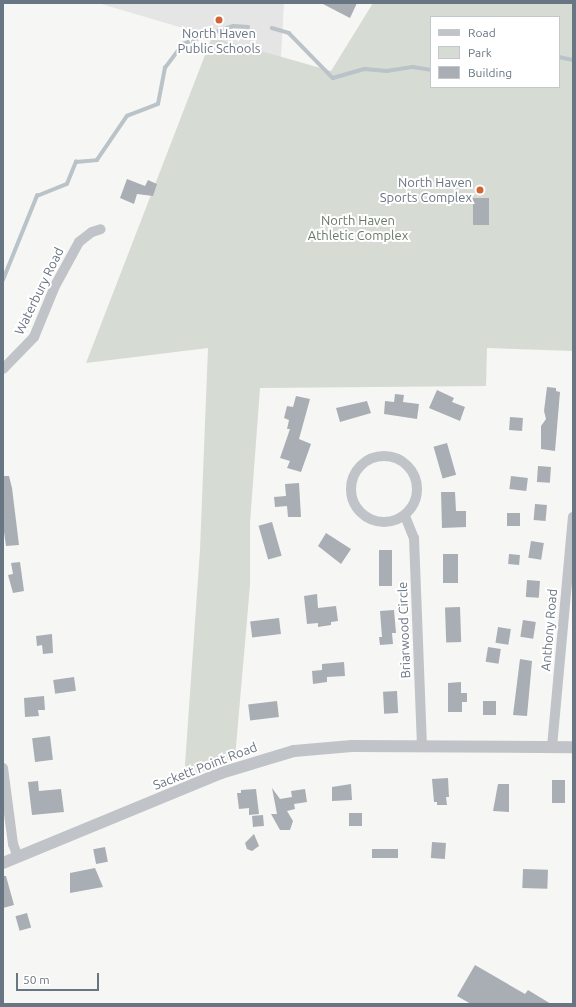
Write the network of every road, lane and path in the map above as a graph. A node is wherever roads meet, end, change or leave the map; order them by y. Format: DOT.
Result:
graph roads {
  1 [pos="101,229"];
  2 [pos="3,369"];
  3 [pos="404,516"];
  4 [pos="573,516"];
  5 [pos="422,745"];
  6 [pos="552,747"];
  7 [pos="573,747"];
  8 [pos="3,768"];
  9 [pos="18,857"];
  10 [pos="3,863"];
  1 -- 2 [label="street, Waterbury Road"];
  3 -- 3 [label="street"];
  3 -- 5 [label="street, Briarwood Circle"];
  4 -- 6 [label="street, Anthony Road"];
  5 -- 6 [label="street, Sackett Point Road"];
  5 -- 9 [label="street, Sackett Point Road"];
  6 -- 7 [label="street, Sackett Point Road"];
  8 -- 9 [label="street"];
  9 -- 10 [label="street, Sackett Point Road"];
}
